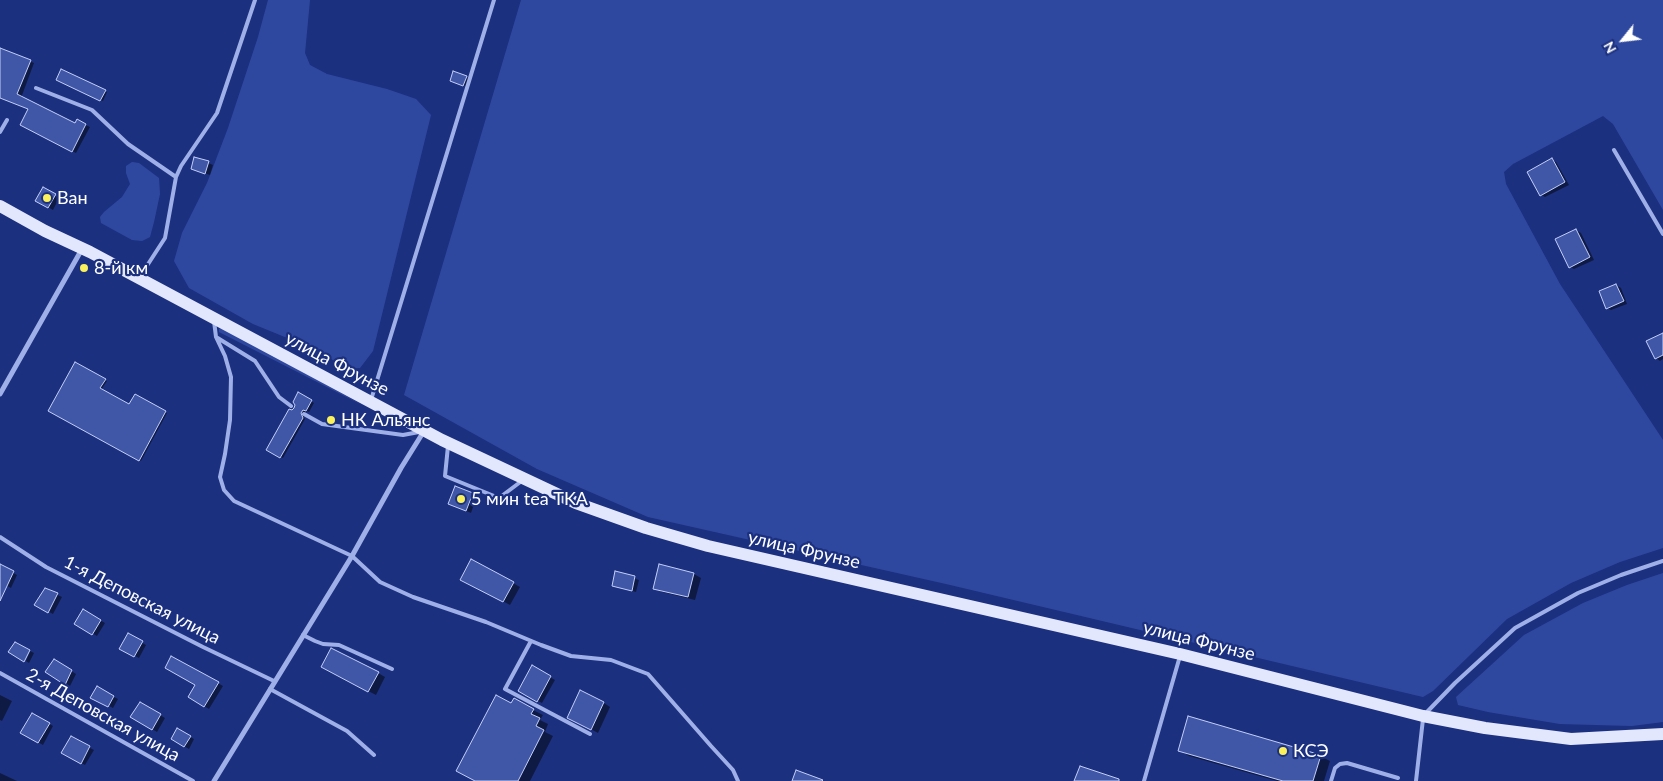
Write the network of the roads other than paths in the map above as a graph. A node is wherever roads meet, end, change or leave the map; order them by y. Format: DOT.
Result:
graph roads {
  1 [pos="255,0"];
  2 [pos="494,0"];
  3 [pos="36,88"];
  4 [pos="7,120"];
  5 [pos="0,132"];
  6 [pos="1614,150"];
  7 [pos="176,177"];
  8 [pos="0,206"];
  9 [pos="1663,234"];
  10 [pos="82,248"];
  11 [pos="139,280"];
  12 [pos="214,318"];
  13 [pos="216,337"];
  14 [pos="0,394"];
  15 [pos="370,402"];
  16 [pos="290,406"];
  17 [pos="304,414"];
  18 [pos="424,431"];
  19 [pos="448,443"];
  20 [pos="525,479"];
  21 [pos="0,538"];
  22 [pos="352,556"];
  23 [pos="1663,561"];
  24 [pos="303,635"];
  25 [pos="531,641"];
  26 [pos="1180,654"];
  27 [pos="392,669"];
  28 [pos="0,673"];
  29 [pos="274,680"];
  30 [pos="270,689"];
  31 [pos="1423,716"];
  32 [pos="590,734"];
  33 [pos="1663,734"];
  34 [pos="374,755"];
  35 [pos="1398,778"];
  36 [pos="193,781"];
  37 [pos="214,781"];
  38 [pos="738,781"];
  39 [pos="1144,781"];
  40 [pos="1331,781"];
  41 [pos="1416,781"];
  1 -- 7 [label="lane"];
  2 -- 15 [label="lane"];
  3 -- 7 [label="lane"];
  4 -- 5 [label="lane"];
  6 -- 9 [label="lane"];
  7 -- 11 [label="lane"];
  8 -- 10 [label="main road, улица Фрунзе"];
  10 -- 11 [label="main road, улица Фрунзе"];
  10 -- 14 [label="street"];
  11 -- 12 [label="main road, улица Фрунзе"];
  12 -- 13 [label="lane"];
  12 -- 15 [label="main road, улица Фрунзе"];
  13 -- 16 [label="lane"];
  13 -- 22 [label="lane"];
  15 -- 18 [label="main road, улица Фрунзе"];
  17 -- 18 [label="lane"];
  18 -- 19 [label="main road, улица Фрунзе"];
  18 -- 22 [label="street"];
  19 -- 20 [label="main road, улица Фрунзе"];
  19 -- 20 [label="lane"];
  20 -- 26 [label="main road, улица Фрунзе"];
  21 -- 29 [label="lane, 1-я Деповская улица"];
  22 -- 24 [label="street"];
  22 -- 25 [label="lane"];
  23 -- 31 [label="lane"];
  24 -- 27 [label="lane"];
  24 -- 29 [label="street"];
  25 -- 32 [label="lane"];
  25 -- 38 [label="lane"];
  26 -- 31 [label="main road, улица Фрунзе"];
  26 -- 39 [label="lane"];
  28 -- 36 [label="lane, 2-я Деповская улица"];
  29 -- 30 [label="street"];
  30 -- 34 [label="lane"];
  30 -- 37 [label="street"];
  31 -- 33 [label="main road, улица Фрунзе"];
  31 -- 41 [label="lane"];
  35 -- 40 [label="lane"];
}
